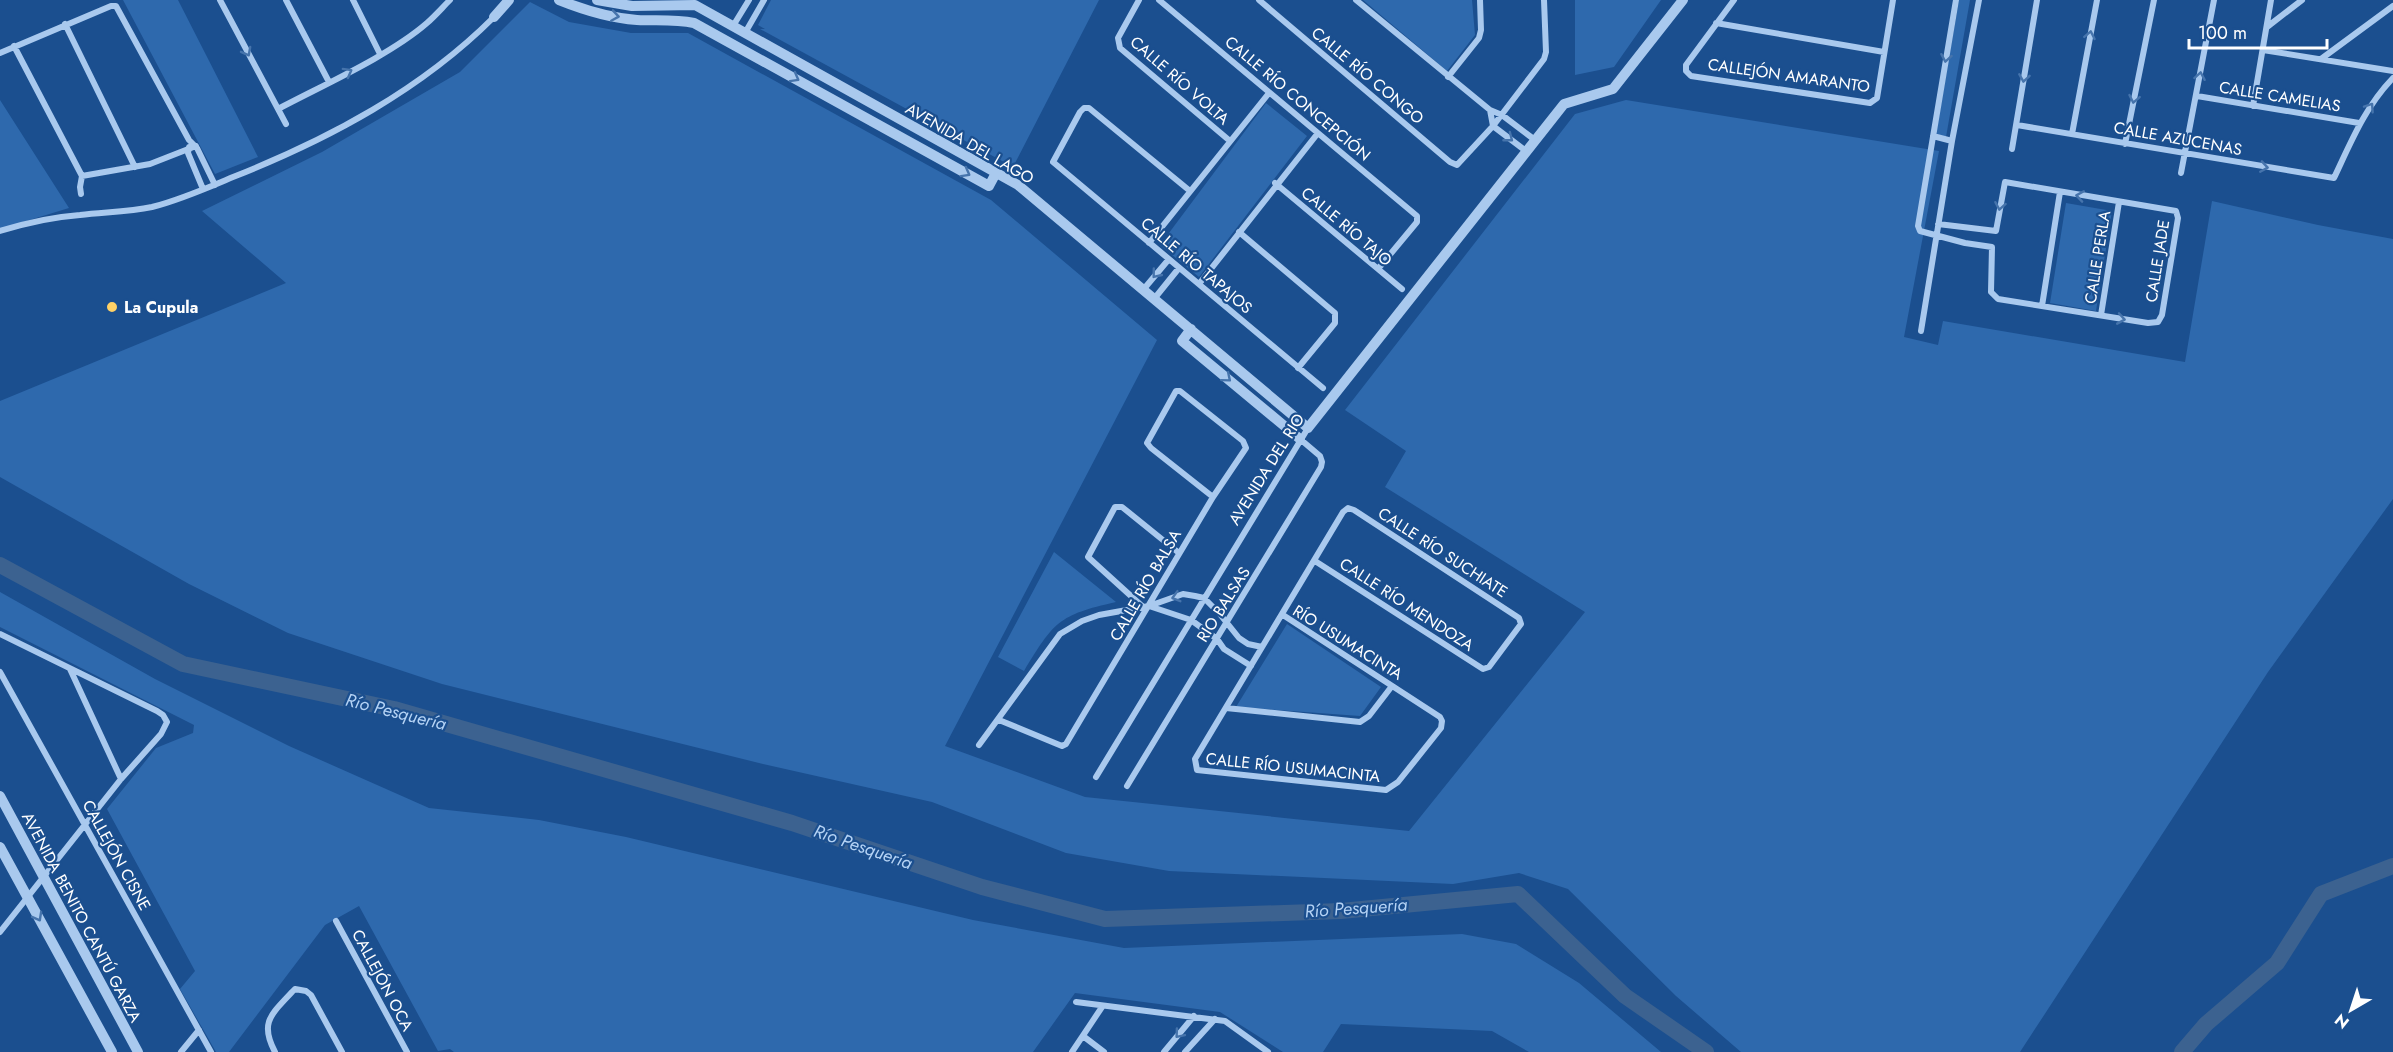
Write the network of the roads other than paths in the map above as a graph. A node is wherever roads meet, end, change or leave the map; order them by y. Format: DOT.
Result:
graph roads {
  1 [pos="220,0"];
  2 [pos="286,0"];
  3 [pos="450,0"];
  4 [pos="509,0"];
  5 [pos="559,0"];
  6 [pos="597,0"];
  7 [pos="749,0"];
  8 [pos="764,0"];
  9 [pos="1139,0"];
  10 [pos="1159,0"];
  11 [pos="1259,0"];
  12 [pos="1356,0"];
  13 [pos="1480,0"];
  14 [pos="1544,0"];
  15 [pos="1683,0"];
  16 [pos="1734,0"];
  17 [pos="1893,0"];
  18 [pos="1956,0"];
  19 [pos="1979,0"];
  20 [pos="2037,0"];
  21 [pos="2097,0"];
  22 [pos="2154,0"];
  23 [pos="2214,0"];
  24 [pos="2271,0"];
  25 [pos="2302,0"];
  26 [pos="355,1"];
  27 [pos="2393,6"];
  28 [pos="495,17"];
  29 [pos="1716,23"];
  30 [pos="65,24"];
  31 [pos="734,26"];
  32 [pos="2266,27"];
  33 [pos="745,33"];
  34 [pos="14,46"];
  35 [pos="2263,50"];
  36 [pos="0,52"];
  37 [pos="1884,52"];
  38 [pos="380,54"];
  39 [pos="2321,59"];
  40 [pos="2393,71"];
  41 [pos="1448,77"];
  42 [pos="2393,78"];
  43 [pos="329,82"];
  44 [pos="1269,93"];
  45 [pos="2197,96"];
  46 [pos="876,106"];
  47 [pos="2253,106"];
  48 [pos="278,109"];
  49 [pos="1490,110"];
  50 [pos="1502,115"];
  51 [pos="869,119"];
  52 [pos="2359,123"];
  53 [pos="286,124"];
  54 [pos="2017,125"];
  55 [pos="1493,126"];
  56 [pos="1318,133"];
  57 [pos="2072,134"];
  58 [pos="1933,136"];
  59 [pos="1535,140"];
  60 [pos="189,141"];
  61 [pos="1230,141"];
  62 [pos="1952,141"];
  63 [pos="2125,144"];
  64 [pos="196,146"];
  65 [pos="188,149"];
  66 [pos="2012,149"];
  67 [pos="1526,151"];
  68 [pos="2185,154"];
  69 [pos="135,167"];
  70 [pos="996,173"];
  71 [pos="2181,173"];
  72 [pos="82,176"];
  73 [pos="1276,184"];
  74 [pos="215,185"];
  75 [pos="203,189"];
  76 [pos="1190,191"];
  77 [pos="2060,192"];
  78 [pos="81,194"];
  79 [pos="2119,202"];
  80 [pos="1938,224"];
  81 [pos="0,231"];
  82 [pos="1239,232"];
  83 [pos="1936,236"];
  84 [pos="1149,243"];
  85 [pos="1169,259"];
  86 [pos="1179,268"];
  87 [pos="1378,269"];
  88 [pos="1199,284"];
  89 [pos="1402,289"];
  90 [pos="1143,290"];
  91 [pos="1154,299"];
  92 [pos="2042,306"];
  93 [pos="2102,315"];
  94 [pos="1191,329"];
  95 [pos="1921,331"];
  96 [pos="1298,368"];
  97 [pos="1323,388"];
  98 [pos="1308,428"];
  99 [pos="1300,439"];
  100 [pos="1213,497"];
  101 [pos="1179,553"];
  102 [pos="1315,561"];
  103 [pos="1204,598"];
  104 [pos="1146,606"];
  105 [pos="1283,615"];
  106 [pos="1191,620"];
  107 [pos="1227,624"];
  108 [pos="0,634"];
  109 [pos="1217,639"];
  110 [pos="1262,647"];
  111 [pos="1251,666"];
  112 [pos="70,669"];
  113 [pos="1485,669"];
  114 [pos="0,672"];
  115 [pos="1392,686"];
  116 [pos="1226,708"];
  117 [pos="999,720"];
  118 [pos="979,745"];
  119 [pos="1197,770"];
  120 [pos="1096,777"];
  121 [pos="121,779"];
  122 [pos="1127,786"];
  123 [pos="1386,790"];
  124 [pos="0,796"];
  125 [pos="85,824"];
  126 [pos="0,847"];
  127 [pos="43,876"];
  128 [pos="28,898"];
  129 [pos="336,921"];
  130 [pos="0,932"];
  131 [pos="1076,1002"];
  132 [pos="1102,1007"];
  133 [pos="1194,1017"];
  134 [pos="1215,1019"];
  135 [pos="199,1030"];
  136 [pos="1083,1036"];
  137 [pos="112,1052"];
  138 [pos="138,1052"];
  139 [pos="182,1052"];
  140 [pos="211,1052"];
  141 [pos="275,1052"];
  142 [pos="342,1052"];
  143 [pos="407,1052"];
  144 [pos="1072,1052"];
  145 [pos="1104,1052"];
  146 [pos="1164,1052"];
  147 [pos="1185,1052"];
  148 [pos="1268,1052"];
  1 -- 48 [label="street, one-way"];
  2 -- 43 [label="street"];
  3 -- 38 [label="street"];
  4 -- 28 [label="street"];
  5 -- 51 [label="street, AVENIDA DEL LAGO, one-way"];
  6 -- 31 [label="street, AVENIDA DEL LAGO"];
  7 -- 31 [label="street"];
  8 -- 33 [label="street"];
  9 -- 61 [label="street, CALLE RÍO VOLTA"];
  10 -- 44 [label="street, CALLE RÍO CONCEPCIÓN"];
  11 -- 55 [label="street, CALLE RÍO CONGO"];
  12 -- 41 [label="street"];
  13 -- 41 [label="street"];
  14 -- 50 [label="street"];
  15 -- 59 [label="street, AVENIDA DEL RIO"];
  16 -- 29 [label="street, CALLEJÓN AMARANTO"];
  17 -- 37 [label="street, CALLEJÓN AMARANTO"];
  18 -- 58 [label="street, one-way"];
  19 -- 62 [label="street"];
  20 -- 54 [label="street, one-way"];
  57 -- 21 [label="street, one-way"];
  22 -- 63 [label="street, one-way"];
  45 -- 23 [label="street, one-way"];
  24 -- 32 [label="street"];
  25 -- 32 [label="street"];
  26 -- 38 [label="street"];
  27 -- 39 [label="street"];
  28 -- 74 [label="street"];
  29 -- 37 [label="street"];
  29 -- 37 [label="street, CALLEJÓN AMARANTO"];
  30 -- 34 [label="street"];
  30 -- 60 [label="street"];
  30 -- 69 [label="street"];
  31 -- 33 [label="street, AVENIDA DEL LAGO"];
  32 -- 35 [label="street"];
  33 -- 46 [label="street, AVENIDA DEL LAGO"];
  34 -- 36 [label="street"];
  34 -- 72 [label="street"];
  35 -- 39 [label="street"];
  35 -- 47 [label="street"];
  43 -- 38 [label="street, one-way"];
  39 -- 40 [label="street"];
  41 -- 49 [label="street"];
  52 -- 42 [label="street, one-way"];
  43 -- 48 [label="street"];
  44 -- 56 [label="street, CALLE RÍO CONCEPCIÓN"];
  44 -- 61 [label="street"];
  45 -- 47 [label="street, CALLE CAMELIAS"];
  45 -- 68 [label="street"];
  46 -- 51 [label="street"];
  46 -- 70 [label="street, AVENIDA DEL LAGO"];
  47 -- 52 [label="street, CALLE CAMELIAS"];
  48 -- 53 [label="street"];
  49 -- 50 [label="street"];
  49 -- 55 [label="street"];
  50 -- 55 [label="street"];
  50 -- 59 [label="street"];
  51 -- 70 [label="street, AVENIDA DEL LAGO, one-way"];
  68 -- 52 [label="street, CALLE AZUCENAS, one-way"];
  54 -- 57 [label="street, CALLE AZUCENAS"];
  54 -- 66 [label="street"];
  55 -- 67 [label="street, one-way"];
  56 -- 73 [label="street"];
  56 -- 87 [label="street, CALLE RÍO CONCEPCIÓN"];
  57 -- 63 [label="street, CALLE AZUCENAS"];
  58 -- 62 [label="street"];
  58 -- 83 [label="street"];
  59 -- 67 [label="street, AVENIDA DEL RIO"];
  60 -- 64 [label="street"];
  60 -- 65 [label="street"];
  61 -- 76 [label="street"];
  62 -- 80 [label="street"];
  63 -- 68 [label="street, CALLE AZUCENAS"];
  64 -- 65 [label="street"];
  64 -- 74 [label="street"];
  65 -- 69 [label="street"];
  65 -- 75 [label="street"];
  67 -- 98 [label="street, AVENIDA DEL RIO"];
  68 -- 71 [label="street"];
  69 -- 72 [label="street"];
  70 -- 90 [label="street, AVENIDA DEL LAGO"];
  72 -- 78 [label="street"];
  73 -- 82 [label="street"];
  73 -- 87 [label="street, CALLE RÍO TAJO"];
  74 -- 75 [label="street"];
  75 -- 81 [label="street"];
  76 -- 84 [label="street"];
  76 -- 84 [label="street, CALLE RÍO TAPAJOS"];
  79 -- 77 [label="street, CALLE JADE, one-way"];
  77 -- 80 [label="street, CALLE JADE, one-way"];
  77 -- 92 [label="street"];
  79 -- 93 [label="street, CALLE PERLA"];
  93 -- 79 [label="street, CALLE JADE, one-way"];
  80 -- 83 [label="street"];
  82 -- 88 [label="street"];
  82 -- 96 [label="street"];
  83 -- 92 [label="street, CALLE JADE"];
  83 -- 95 [label="street"];
  84 -- 85 [label="street, CALLE RÍO TAPAJOS"];
  85 -- 86 [label="street, CALLE RÍO TAPAJOS"];
  85 -- 90 [label="street, one-way"];
  86 -- 88 [label="street, CALLE RÍO TAPAJOS"];
  86 -- 91 [label="street"];
  87 -- 89 [label="street, CALLE RÍO TAJO"];
  88 -- 96 [label="street, CALLE RÍO TAPAJOS"];
  90 -- 91 [label="street, AVENIDA DEL LAGO"];
  91 -- 94 [label="street, AVENIDA DEL LAGO"];
  92 -- 93 [label="street, CALLE JADE"];
  94 -- 98 [label="street, AVENIDA DEL LAGO"];
  94 -- 99 [label="street, one-way"];
  96 -- 97 [label="street, CALLE RÍO TAPAJOS"];
  98 -- 99 [label="street, AVENIDA DEL RIO"];
  99 -- 103 [label="street, AVENIDA DEL RIO"];
  99 -- 107 [label="street, RIO BALSAS"];
  100 -- 100 [label="street, CALLE RÍO BALSA"];
  100 -- 101 [label="street, CALLE RÍO BALSA"];
  101 -- 104 [label="street, CALLE RÍO BALSA"];
  101 -- 104 [label="street"];
  102 -- 105 [label="street"];
  102 -- 113 [label="street, CALLE RÍO MENDOZA"];
  102 -- 113 [label="street, CALLE RÍO SUCHIATE"];
  103 -- 104 [label="street, one-way"];
  103 -- 106 [label="street, AVENIDA DEL RIO"];
  103 -- 107 [label="street"];
  104 -- 106 [label="street"];
  104 -- 117 [label="street"];
  104 -- 117 [label="street, CALLE RÍO BALSA"];
  105 -- 110 [label="street, RÍO USUMACINTA"];
  105 -- 115 [label="street, RÍO USUMACINTA"];
  106 -- 109 [label="street"];
  106 -- 120 [label="street, AVENIDA DEL RIO"];
  107 -- 109 [label="street, RIO BALSAS"];
  107 -- 110 [label="street"];
  108 -- 112 [label="street"];
  109 -- 111 [label="street"];
  109 -- 122 [label="street, RIO BALSAS"];
  110 -- 111 [label="street, RÍO USUMACINTA"];
  111 -- 116 [label="street, RÍO USUMACINTA"];
  112 -- 121 [label="street"];
  112 -- 121 [label="street"];
  114 -- 125 [label="street, CALLEJÓN CISNE"];
  115 -- 116 [label="street"];
  115 -- 123 [label="street, RÍO USUMACINTA"];
  116 -- 119 [label="street, RÍO USUMACINTA"];
  117 -- 118 [label="street"];
  119 -- 123 [label="street, CALLE RÍO USUMACINTA"];
  121 -- 125 [label="street"];
  124 -- 127 [label="street, AVENIDA BENITO CANTÚ GARZA"];
  125 -- 127 [label="street"];
  125 -- 135 [label="street, CALLEJÓN CISNE"];
  126 -- 128 [label="street"];
  127 -- 128 [label="street"];
  127 -- 138 [label="street, AVENIDA BENITO CANTÚ GARZA"];
  128 -- 130 [label="street"];
  128 -- 137 [label="street, one-way"];
  129 -- 143 [label="street, CALLEJÓN OCA"];
  131 -- 132 [label="street"];
  132 -- 133 [label="street"];
  132 -- 136 [label="street"];
  133 -- 134 [label="street"];
  133 -- 146 [label="street, one-way"];
  134 -- 147 [label="street"];
  134 -- 148 [label="street"];
  135 -- 139 [label="street"];
  135 -- 140 [label="street, CALLEJÓN CISNE"];
  136 -- 144 [label="street"];
  136 -- 145 [label="street"];
  141 -- 142 [label="street"];
}
